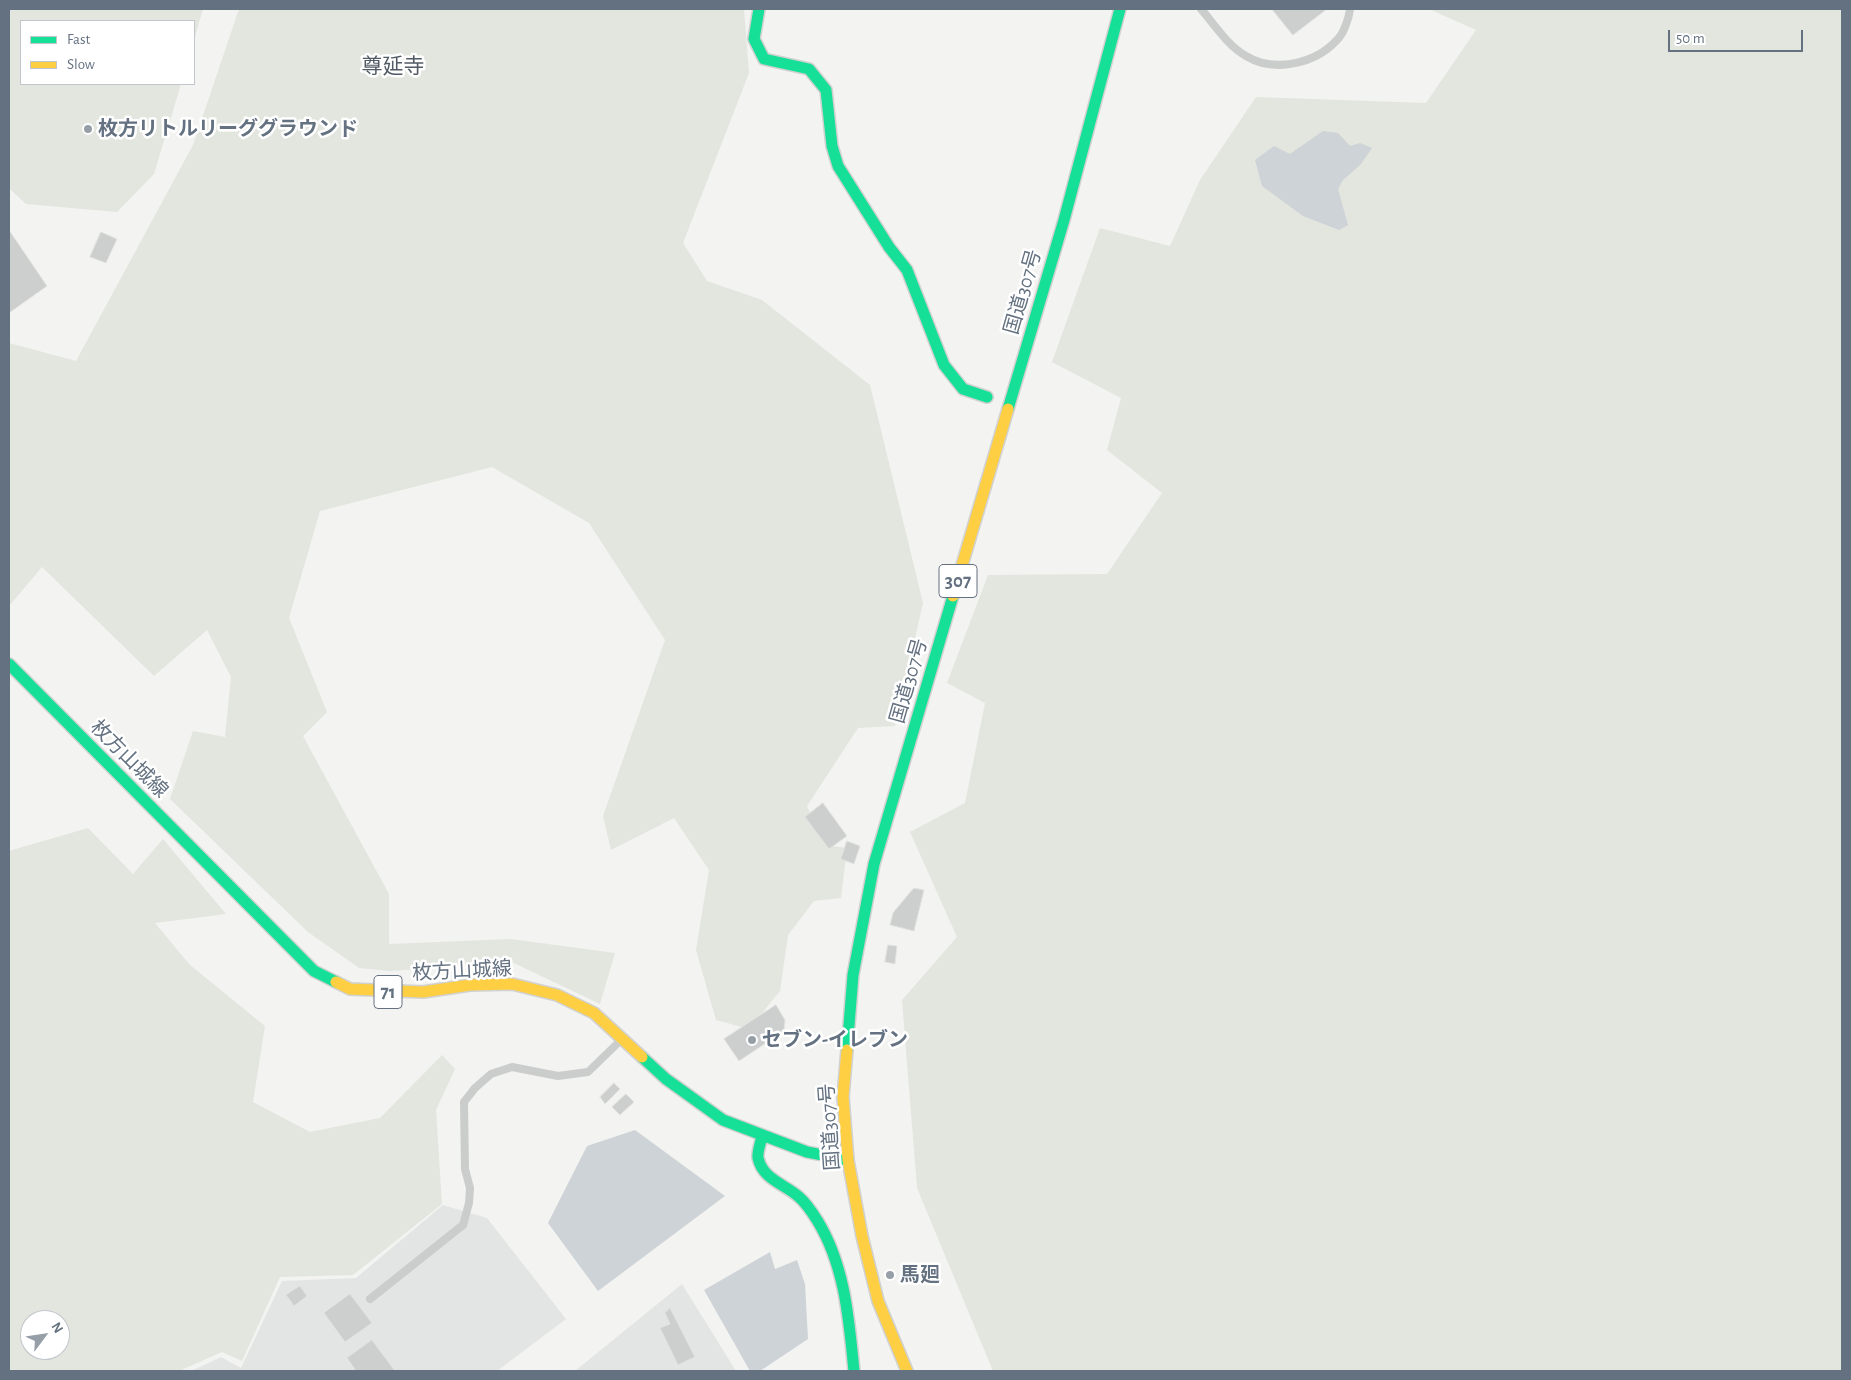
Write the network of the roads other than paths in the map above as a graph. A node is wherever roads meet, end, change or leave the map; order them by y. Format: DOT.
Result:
graph roads {
  1 [pos="759,9"];
  2 [pos="1120,9"];
  3 [pos="1201,9"];
  4 [pos="1350,9"];
  5 [pos="987,397"];
  6 [pos="9,664"];
  7 [pos="622,1039"];
  8 [pos="762,1136"];
  9 [pos="848,1160"];
  10 [pos="370,1299"];
  11 [pos="852,1370"];
  12 [pos="907,1371"];
  1 -- 5 [label="main road"];
  2 -- 9 [label="main road, 国道307号 / 307"];
  3 -- 4 [label="lane"];
  6 -- 7 [label="main road, 枚方山城線 / 71"];
  7 -- 8 [label="main road, 枚方山城線 / 71"];
  7 -- 10 [label="lane"];
  8 -- 9 [label="main road, 枚方山城線 / 71"];
  8 -- 11 [label="main road"];
  9 -- 12 [label="main road, 国道307号 / 307"];
}
